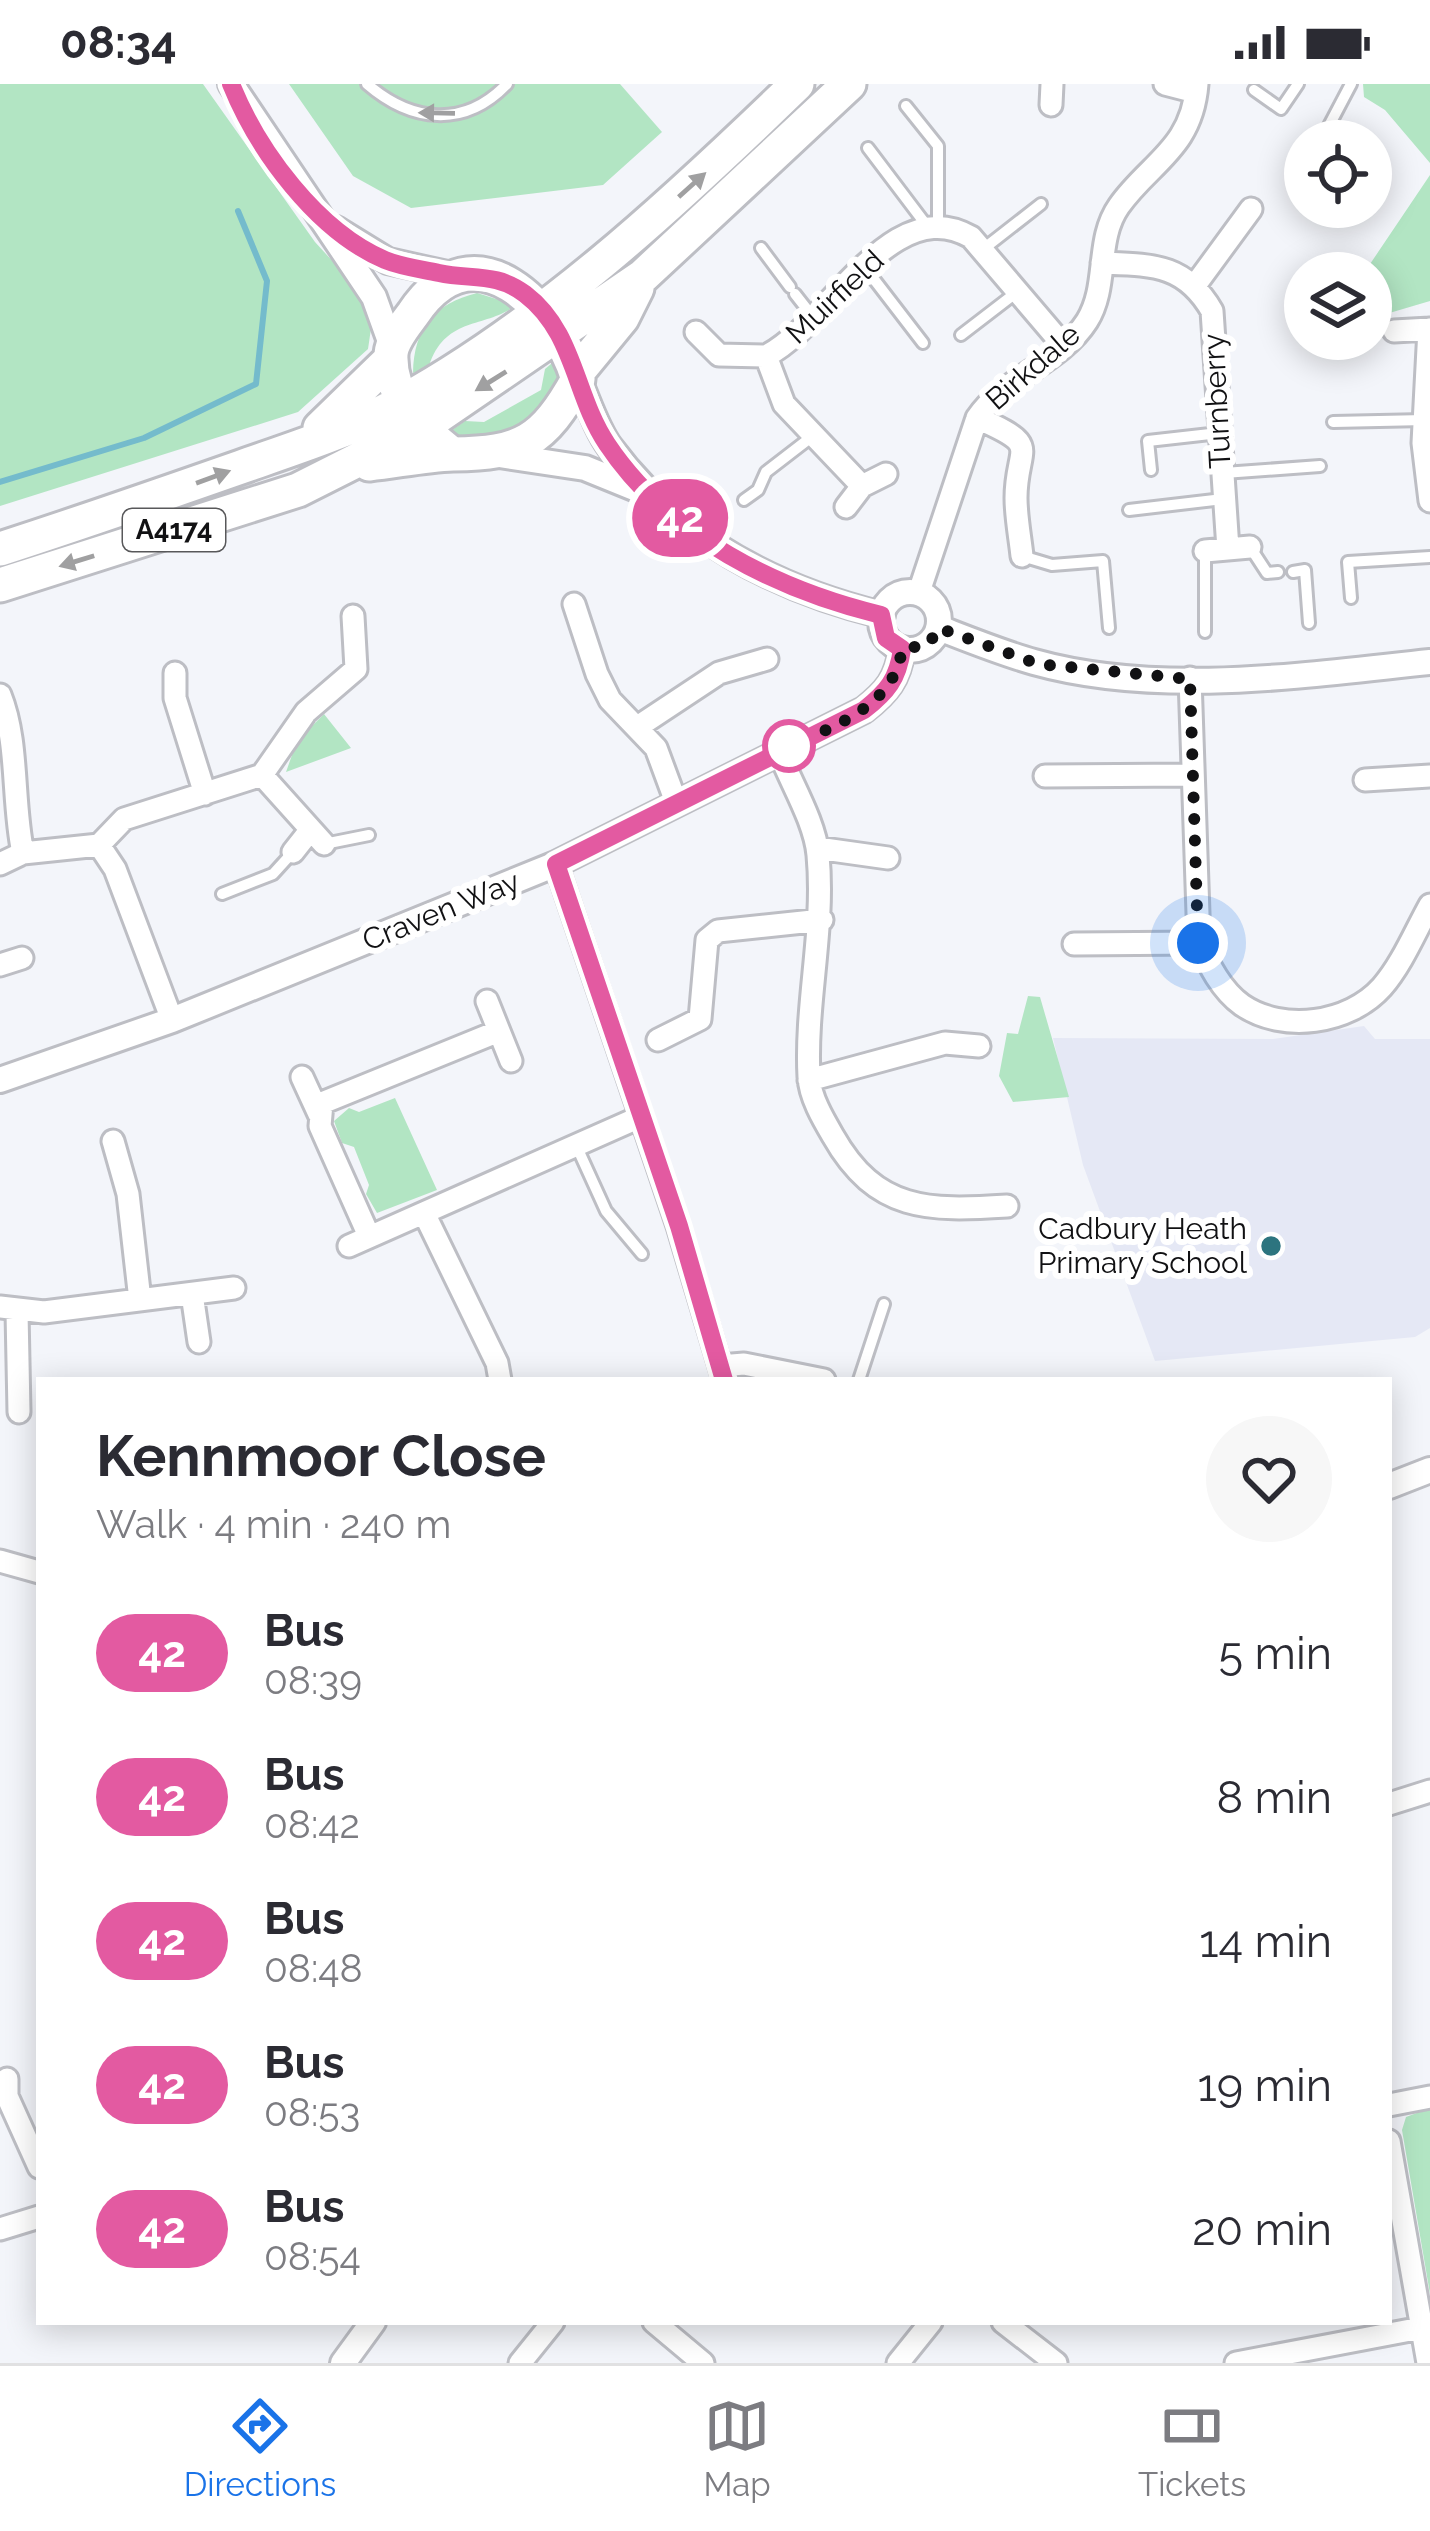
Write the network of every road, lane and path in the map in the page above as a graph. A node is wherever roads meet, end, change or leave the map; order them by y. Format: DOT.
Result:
graph roads {
  1 [pos="231,84"];
  2 [pos="367,84"];
  3 [pos="507,84"];
  4 [pos="797,84"];
  5 [pos="849,84"];
  6 [pos="1165,84"];
  7 [pos="1298,84"];
  8 [pos="1352,84"];
  9 [pos="1197,88"];
  10 [pos="1254,90"];
  11 [pos="906,106"];
  12 [pos="1332,120"];
  13 [pos="868,148"];
  14 [pos="1041,204"];
  15 [pos="1251,209"];
  16 [pos="324,222"];
  17 [pos="933,226"];
  18 [pos="761,248"];
  19 [pos="982,250"];
  20 [pos="602,260"];
  21 [pos="1102,263"];
  22 [pos="863,265"];
  23 [pos="456,277"];
  24 [pos="643,277"];
  25 [pos="499,278"];
  26 [pos="1196,284"];
  27 [pos="1018,292"];
  28 [pos="542,308"];
  29 [pos="815,320"];
  30 [pos="1430,329"];
  31 [pos="1394,331"];
  32 [pos="696,332"];
  33 [pos="962,335"];
  34 [pos="563,336"];
  35 [pos="923,343"];
  36 [pos="1063,344"];
  37 [pos="391,353"];
  38 [pos="766,356"];
  39 [pos="577,376"];
  40 [pos="412,414"];
  41 [pos="977,418"];
  42 [pos="1426,420"];
  43 [pos="1333,422"];
  44 [pos="1222,432"];
  45 [pos="814,435"];
  46 [pos="310,442"];
  47 [pos="452,454"];
  48 [pos="498,455"];
  49 [pos="1320,466"];
  50 [pos="346,467"];
  51 [pos="1150,470"];
  52 [pos="1220,473"];
  53 [pos="886,474"];
  54 [pos="862,487"];
  55 [pos="652,495"];
  56 [pos="1223,499"];
  57 [pos="744,500"];
  58 [pos="1430,501"];
  59 [pos="846,507"];
  60 [pos="1129,510"];
  61 [pos="1239,548"];
  62 [pos="0,550"];
  63 [pos="1205,551"];
  64 [pos="1022,556"];
  65 [pos="1430,557"];
  66 [pos="1278,572"];
  67 [pos="1293,572"];
  68 [pos="0,585"];
  69 [pos="919,592"];
  70 [pos="1351,598"];
  71 [pos="574,604"];
  72 [pos="881,615"];
  73 [pos="353,616"];
  74 [pos="1309,623"];
  75 [pos="939,628"];
  76 [pos="1108,628"];
  77 [pos="1205,632"];
  78 [pos="902,649"];
  79 [pos="767,659"];
  80 [pos="1430,662"];
  81 [pos="175,673"];
  82 [pos="1190,679"];
  83 [pos="0,694"];
  84 [pos="639,727"];
  85 [pos="778,752"];
  86 [pos="262,775"];
  87 [pos="1190,775"];
  88 [pos="1045,776"];
  89 [pos="1430,776"];
  90 [pos="1365,780"];
  91 [pos="205,794"];
  92 [pos="676,802"];
  93 [pos="370,835"];
  94 [pos="316,838"];
  95 [pos="99,845"];
  96 [pos="818,848"];
  97 [pos="293,852"];
  98 [pos="23,853"];
  99 [pos="888,858"];
  100 [pos="0,864"];
  101 [pos="556,864"];
  102 [pos="222,894"];
  103 [pos="1430,905"];
  104 [pos="821,920"];
  105 [pos="1198,943"];
  106 [pos="1074,944"];
  107 [pos="487,1001"];
  108 [pos="172,1020"];
  109 [pos="499,1031"];
  110 [pos="658,1040"];
  111 [pos="979,1046"];
  112 [pos="512,1061"];
  113 [pos="302,1077"];
  114 [pos="0,1080"];
  115 [pos="808,1080"];
  116 [pos="319,1114"];
  117 [pos="640,1117"];
  118 [pos="113,1141"];
  119 [pos="575,1145"];
  120 [pos="1007,1206"];
  121 [pos="424,1213"];
  122 [pos="642,1254"];
  123 [pos="234,1288"];
  124 [pos="192,1294"];
  125 [pos="140,1300"];
  126 [pos="884,1304"];
  127 [pos="9,1309"];
  128 [pos="199,1342"];
  129 [pos="722,1373"];
  130 [pos="499,1377"];
  131 [pos="809,1377"];
  132 [pos="860,1377"];
  133 [pos="9,1387"];
  134 [pos="20,1412"];
  135 [pos="1430,1471"];
  136 [pos="1392,1485"];
  137 [pos="0,1561"];
  138 [pos="36,1571"];
  139 [pos="1430,1790"];
  140 [pos="1392,1803"];
  141 [pos="5,2091"];
  142 [pos="1430,2097"];
  143 [pos="1392,2104"];
  144 [pos="1392,2159"];
  145 [pos="36,2160"];
  146 [pos="36,2218"];
  147 [pos="0,2228"];
  148 [pos="371,2325"];
  149 [pos="551,2325"];
  150 [pos="658,2325"];
  151 [pos="929,2325"];
  152 [pos="1008,2325"];
  153 [pos="1421,2328"];
  154 [pos="1229,2338"];
  155 [pos="343,2363"];
  156 [pos="520,2363"];
  157 [pos="703,2363"];
  158 [pos="898,2363"];
  159 [pos="1056,2363"];
  160 [pos="1235,2363"];
  161 [pos="1428,2363"];
  1 -- 16 [label="street"];
  3 -- 2 [label="lane, one-way"];
  20 -- 4 [label="highway, A4174, one-way"];
  5 -- 24 [label="highway, A4174"];
  6 -- 9 [label="street, Birkdale"];
  7 -- 10 [label="lane"];
  8 -- 12 [label="lane"];
  9 -- 21 [label="street, Birkdale"];
  11 -- 17 [label="lane"];
  13 -- 17 [label="lane"];
  14 -- 19 [label="lane"];
  15 -- 26 [label="street"];
  16 -- 23 [label="street"];
  16 -- 37 [label="street"];
  17 -- 19 [label="street"];
  17 -- 22 [label="street, Muirfield"];
  18 -- 29 [label="lane"];
  19 -- 27 [label="street"];
  20 -- 25 [label="highway, A4174"];
  20 -- 28 [label="highway, A4174"];
  21 -- 26 [label="street"];
  21 -- 36 [label="street, Birkdale"];
  22 -- 29 [label="street, Muirfield"];
  22 -- 35 [label="lane"];
  23 -- 25 [label="highway"];
  23 -- 37 [label="highway"];
  24 -- 34 [label="highway, A4174"];
  24 -- 39 [label="highway, A4174"];
  25 -- 28 [label="highway"];
  26 -- 44 [label="street, Turnberry"];
  27 -- 33 [label="lane"];
  27 -- 36 [label="street"];
  28 -- 34 [label="highway"];
  28 -- 40 [label="highway, A4174"];
  29 -- 38 [label="street, Muirfield"];
  30 -- 31 [label="street"];
  30 -- 42 [label="street"];
  32 -- 38 [label="street, Muirfield"];
  34 -- 39 [label="highway"];
  34 -- 40 [label="highway, A4174, one-way"];
  36 -- 41 [label="street, Birkdale"];
  37 -- 40 [label="highway"];
  37 -- 46 [label="highway, A4174"];
  38 -- 45 [label="street, Muirfield"];
  39 -- 48 [label="highway"];
  39 -- 55 [label="street"];
  40 -- 46 [label="highway, A4174"];
  40 -- 47 [label="highway"];
  40 -- 50 [label="highway, A4174"];
  41 -- 64 [label="street"];
  41 -- 69 [label="street, Birkdale"];
  42 -- 43 [label="lane"];
  42 -- 58 [label="street"];
  44 -- 51 [label="lane"];
  44 -- 52 [label="street, Turnberry"];
  45 -- 54 [label="street, Muirfield"];
  45 -- 57 [label="lane"];
  62 -- 46 [label="highway, A4174, one-way"];
  47 -- 48 [label="highway"];
  47 -- 50 [label="highway, A4174"];
  48 -- 55 [label="street"];
  49 -- 52 [label="lane"];
  50 -- 68 [label="highway, A4174, one-way"];
  52 -- 56 [label="street, Turnberry"];
  53 -- 54 [label="street"];
  54 -- 59 [label="street"];
  55 -- 72 [label="street"];
  56 -- 60 [label="lane"];
  56 -- 61 [label="street, Turnberry"];
  61 -- 63 [label="street"];
  61 -- 66 [label="lane"];
  63 -- 77 [label="lane"];
  64 -- 76 [label="lane"];
  65 -- 70 [label="lane"];
  67 -- 74 [label="lane"];
  69 -- 72 [label="street"];
  69 -- 75 [label="street"];
  71 -- 84 [label="street"];
  72 -- 78 [label="street"];
  73 -- 86 [label="street"];
  75 -- 78 [label="street"];
  75 -- 82 [label="street"];
  78 -- 85 [label="street, Craven Way"];
  79 -- 84 [label="street"];
  80 -- 82 [label="street"];
  81 -- 91 [label="street"];
  82 -- 87 [label="street"];
  83 -- 98 [label="street"];
  84 -- 92 [label="street"];
  85 -- 92 [label="street, Craven Way"];
  85 -- 96 [label="street"];
  86 -- 91 [label="street"];
  86 -- 94 [label="street"];
  87 -- 88 [label="street"];
  87 -- 105 [label="street"];
  89 -- 90 [label="street"];
  91 -- 95 [label="street"];
  92 -- 101 [label="street, Craven Way"];
  93 -- 94 [label="lane"];
  94 -- 97 [label="street"];
  95 -- 98 [label="street"];
  95 -- 108 [label="street"];
  96 -- 99 [label="street"];
  96 -- 104 [label="street"];
  97 -- 102 [label="lane"];
  98 -- 100 [label="street"];
  101 -- 108 [label="street, Craven Way"];
  101 -- 117 [label="street"];
  103 -- 105 [label="street"];
  104 -- 110 [label="street"];
  104 -- 115 [label="street"];
  105 -- 106 [label="street"];
  107 -- 109 [label="street"];
  108 -- 114 [label="street, Craven Way"];
  109 -- 112 [label="street"];
  109 -- 116 [label="street"];
  111 -- 115 [label="street"];
  113 -- 116 [label="street"];
  115 -- 120 [label="street"];
  116 -- 121 [label="street"];
  117 -- 119 [label="street"];
  117 -- 129 [label="street"];
  118 -- 125 [label="street"];
  119 -- 121 [label="street"];
  119 -- 122 [label="lane"];
  121 -- 130 [label="street"];
  123 -- 124 [label="street"];
  124 -- 125 [label="street"];
  124 -- 128 [label="street"];
  125 -- 127 [label="street"];
  126 -- 132 [label="lane"];
  127 -- 133 [label="street"];
  129 -- 131 [label="street"];
  133 -- 134 [label="street"];
  135 -- 136 [label="street"];
  137 -- 138 [label="street"];
  139 -- 140 [label="street"];
  141 -- 145 [label="street"];
  142 -- 143 [label="street"];
  144 -- 153 [label="street"];
  146 -- 147 [label="street"];
  148 -- 155 [label="street"];
  149 -- 156 [label="street"];
  150 -- 157 [label="street"];
  151 -- 158 [label="street"];
  152 -- 159 [label="street"];
  153 -- 160 [label="street"];
  153 -- 161 [label="street"];
  154 -- 160 [label="street"];
}
